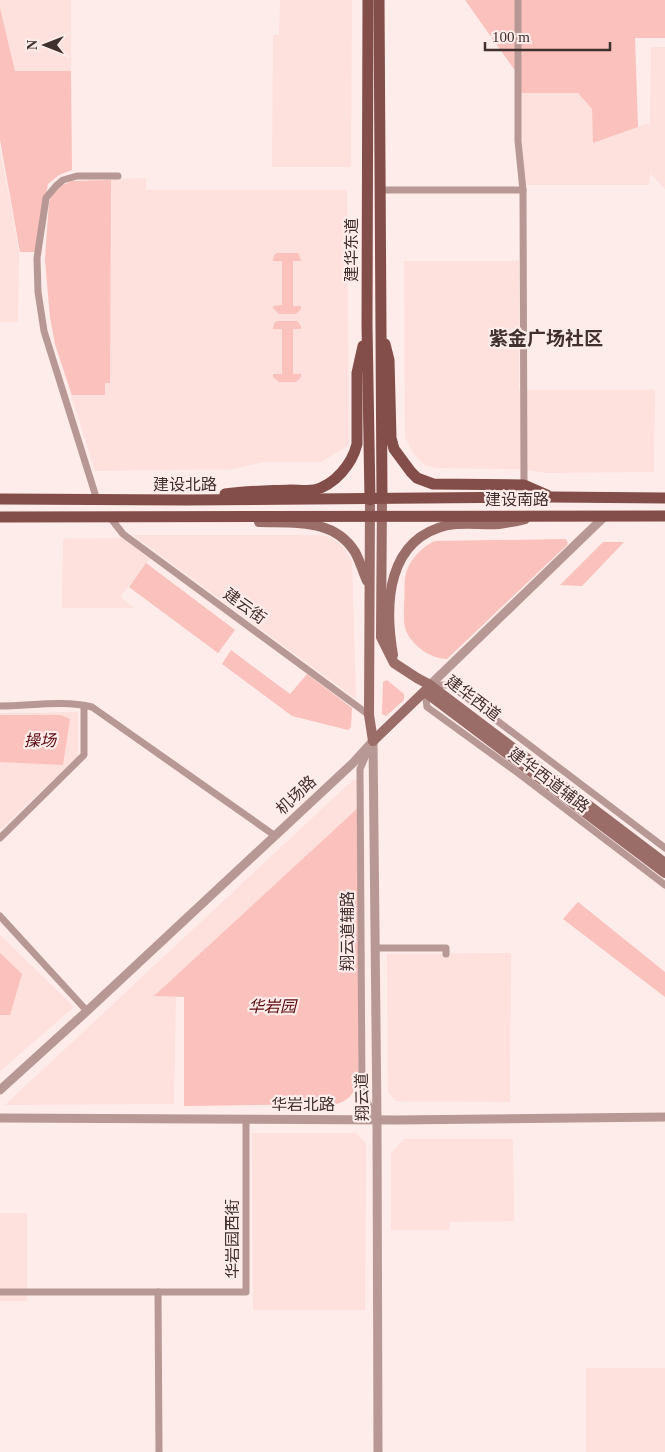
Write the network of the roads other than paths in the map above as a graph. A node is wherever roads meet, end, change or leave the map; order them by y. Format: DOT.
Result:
graph roads {
  1 [pos="368,0"];
  2 [pos="379,0"];
  3 [pos="518,0"];
  4 [pos="118,176"];
  5 [pos="380,190"];
  6 [pos="523,190"];
  7 [pos="367,324"];
  8 [pos="380,324"];
  9 [pos="524,485"];
  10 [pos="550,497"];
  11 [pos="382,498"];
  12 [pos="665,498"];
  13 [pos="0,499"];
  14 [pos="97,500"];
  15 [pos="186,500"];
  16 [pos="370,500"];
  17 [pos="382,515"];
  18 [pos="109,516"];
  19 [pos="196,516"];
  20 [pos="369,516"];
  21 [pos="546,516"];
  22 [pos="605,516"];
  23 [pos="665,516"];
  24 [pos="0,517"];
  25 [pos="369,587"];
  26 [pos="394,663"];
  27 [pos="417,678"];
  28 [pos="428,688"];
  29 [pos="0,706"];
  30 [pos="84,706"];
  31 [pos="410,707"];
  32 [pos="368,715"];
  33 [pos="387,727"];
  34 [pos="373,741"];
  35 [pos="274,835"];
  36 [pos="0,838"];
  37 [pos="665,848"];
  38 [pos="665,863"];
  39 [pos="665,873"];
  40 [pos="665,885"];
  41 [pos="0,916"];
  42 [pos="375,948"];
  43 [pos="446,954"];
  44 [pos="87,1011"];
  45 [pos="0,1090"];
  46 [pos="665,1117"];
  47 [pos="0,1118"];
  48 [pos="246,1119"];
  49 [pos="377,1120"];
  50 [pos="0,1292"];
  51 [pos="158,1292"];
  52 [pos="159,1452"];
  53 [pos="378,1452"];
  1 -- 7 [label="main road, 建华东道"];
  2 -- 5 [label="main road, 建华东道"];
  3 -- 6 [label="street"];
  4 -- 14 [label="street"];
  5 -- 6 [label="street"];
  5 -- 8 [label="main road, 建华东道"];
  6 -- 9 [label="street"];
  7 -- 15 [label="main road"];
  7 -- 16 [label="main road, 建华东道"];
  8 -- 9 [label="main road"];
  8 -- 11 [label="main road, 建华东道"];
  9 -- 10 [label="main road"];
  10 -- 11 [label="main road, 建设南路"];
  10 -- 12 [label="main road, 建设南路"];
  11 -- 16 [label="main road, 建设南路"];
  11 -- 17 [label="main road, 建华西道"];
  13 -- 14 [label="main road, 建设北路"];
  14 -- 15 [label="main road, 建设北路"];
  15 -- 16 [label="main road, 建设北路"];
  16 -- 20 [label="main road"];
  17 -- 20 [label="main road, 建设南路"];
  17 -- 21 [label="main road, 建设南路"];
  17 -- 26 [label="main road, 建华西道"];
  18 -- 19 [label="main road, 建设北路"];
  18 -- 24 [label="main road, 建设北路"];
  18 -- 32 [label="street, 建云街"];
  19 -- 20 [label="main road, 建设北路"];
  19 -- 25 [label="main road"];
  20 -- 25 [label="main road"];
  21 -- 22 [label="main road, 建设南路"];
  21 -- 26 [label="main road"];
  22 -- 23 [label="main road, 建设南路"];
  22 -- 28 [label="street, 机场路"];
  25 -- 32 [label="main road"];
  26 -- 27 [label="main road, 建华西道"];
  27 -- 28 [label="main road, 建华西道"];
  27 -- 31 [label="main road"];
  28 -- 31 [label="main road, 机场路"];
  28 -- 37 [label="street, 建华西道辅路"];
  28 -- 38 [label="main road, 建华西道"];
  28 -- 39 [label="main road, 建华西道"];
  28 -- 40 [label="street, 建华西道辅路"];
  29 -- 30 [label="street"];
  30 -- 35 [label="street"];
  30 -- 36 [label="street"];
  31 -- 33 [label="main road, 机场路"];
  32 -- 33 [label="main road"];
  32 -- 34 [label="main road"];
  33 -- 34 [label="main road, 机场路"];
  34 -- 35 [label="street, 机场路"];
  34 -- 42 [label="street, 翔云道"];
  34 -- 49 [label="street, 翔云道辅路"];
  35 -- 44 [label="street, 机场路"];
  41 -- 44 [label="street"];
  42 -- 43 [label="street"];
  42 -- 49 [label="street, 翔云道"];
  44 -- 45 [label="street, 机场路"];
  46 -- 49 [label="street, 华岩北路"];
  47 -- 48 [label="street, 华岩北路"];
  48 -- 49 [label="street, 华岩北路"];
  48 -- 51 [label="street, 华岩园西街"];
  49 -- 53 [label="street, 翔云道"];
  50 -- 51 [label="street"];
  51 -- 52 [label="street"];
}
